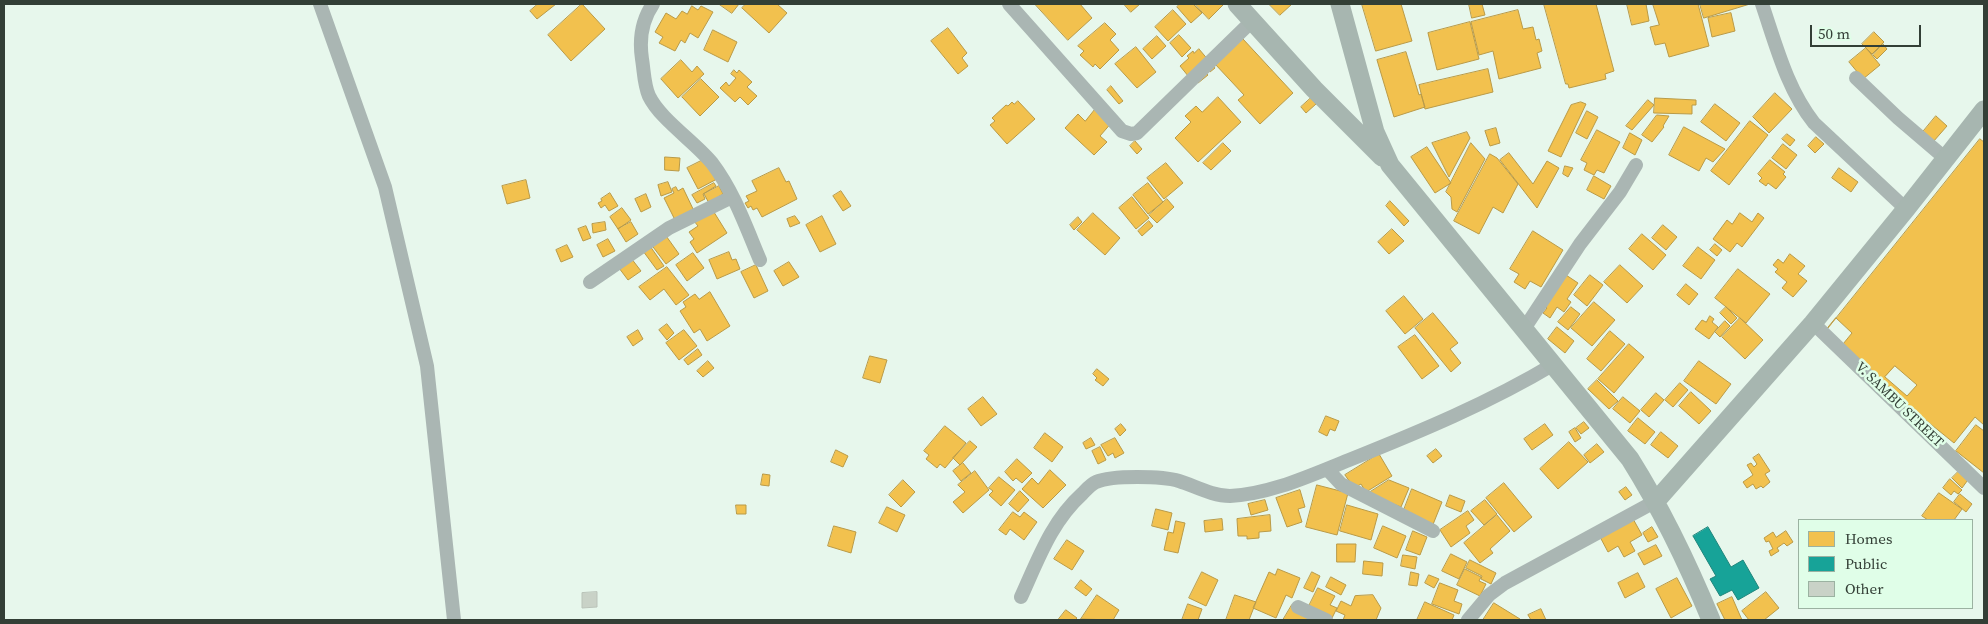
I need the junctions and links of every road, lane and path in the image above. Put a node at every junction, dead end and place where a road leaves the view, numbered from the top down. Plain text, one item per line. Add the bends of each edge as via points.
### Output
1 (320, 4) edge
2 (653, 4) edge
3 (1009, 4) edge
4 (1237, 4) edge
5 (1340, 4) edge
6 (1762, 4) edge
7 (1252, 20) junction
8 (1856, 78) dead end
9 (1984, 110) edge
10 (1946, 159) junction
11 (1390, 165) junction
12 (1636, 165) dead end
13 (732, 196) junction
14 (1906, 209) junction
15 (760, 260) dead end
16 (590, 282) dead end
17 (1813, 323) junction
18 (1524, 328) junction
19 (1554, 364) junction
20 (1327, 469) junction
21 (1984, 488) edge
22 (1656, 501) junction
23 (1433, 531) dead end
24 (1021, 598) dead end
25 (1298, 607) dead end
26 (454, 620) edge
27 (1326, 620) edge
28 (1468, 620) edge
29 (1710, 620) edge

1 - 26 street via 385,187 427,366
2 - 13 street via 643,26 640,44 649,96 661,113 713,164
3 - 7 street via 1122,131 1130,134 1137,133
4 - 7 main road
5 - 11 main road via 1375,132
6 - 14 street via 1793,92 1802,108
7 - 11 main road via 1314,89
8 - 10 street
9 - 10 main road
10 - 14 main road
11 - 18 main road
12 - 18 street
13 - 15 street
13 - 16 street via 669,228
14 - 17 main road
17 - 21 street, V. SAMBU STREET
17 - 22 main road
18 - 19 main road
19 - 20 street via 1517,386 1418,433
19 - 22 main road via 1630,459
20 - 23 street via 1341,484
20 - 24 street via 1283,486 1228,496 1177,480 1115,478 1095,482 1075,501 1047,538
22 - 28 street via 1505,583 1489,595
22 - 29 main road
25 - 27 street

